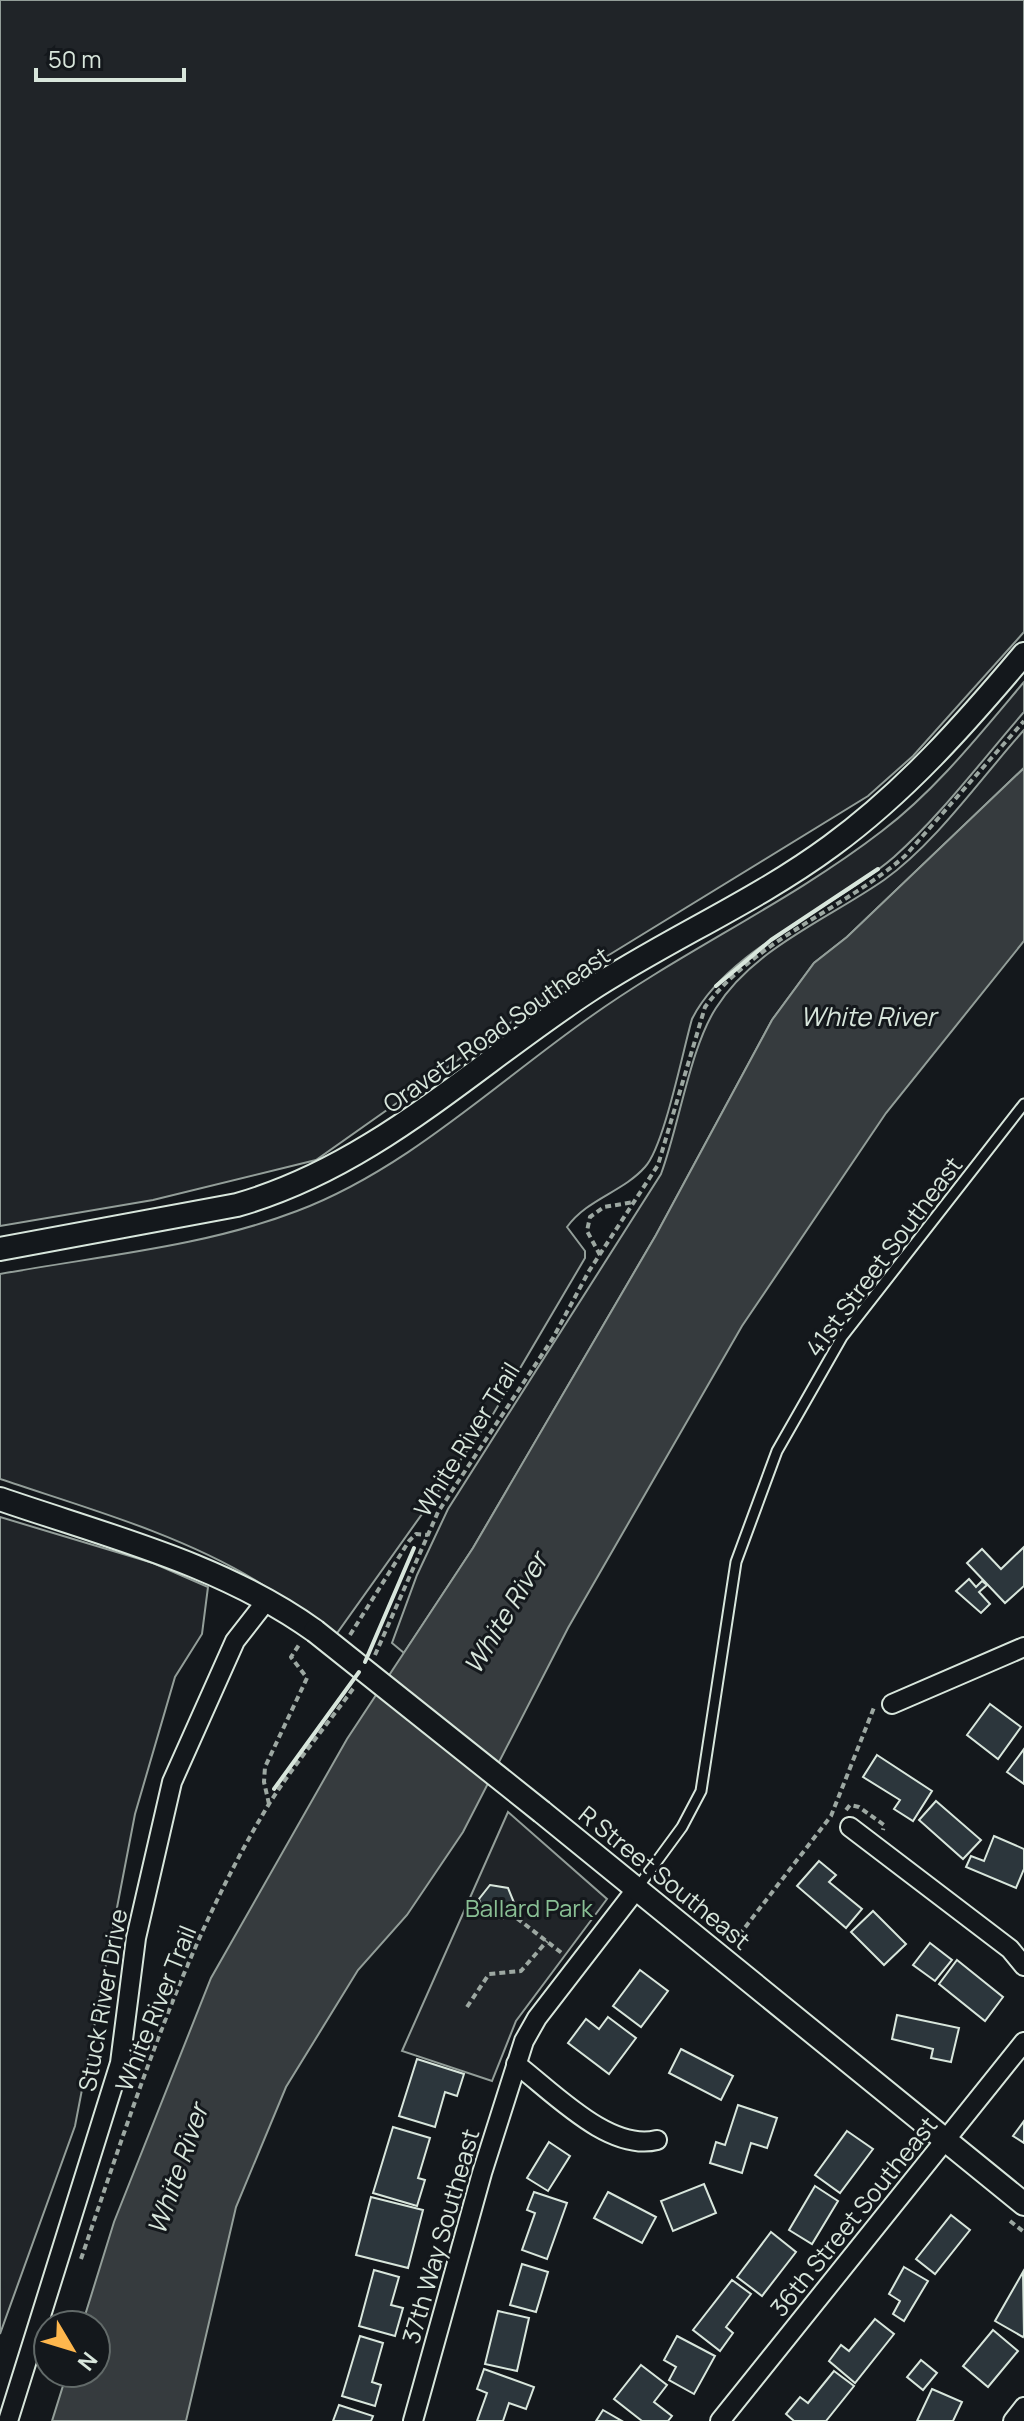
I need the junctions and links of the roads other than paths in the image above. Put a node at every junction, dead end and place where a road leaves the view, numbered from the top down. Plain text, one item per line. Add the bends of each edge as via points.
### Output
1 (1024, 654) edge
2 (1024, 1104) edge
3 (0, 1249) edge
4 (0, 1499) edge
5 (267, 1600) junction
6 (1021, 1653) edge
7 (892, 1704) road end
8 (850, 1827) dead end
9 (638, 1887) junction
10 (1024, 1966) edge
11 (1024, 2042) edge
12 (516, 2064) junction
13 (945, 2138) junction
14 (657, 2140) dead end
15 (1024, 2204) edge
16 (1024, 2407) edge
17 (8, 2421) edge
18 (413, 2421) edge
19 (720, 2421) edge
20 (1013, 2421) edge

1 - 3 street, Oravetz Road Southeast via 906,785 830,847 587,992 352,1158 237,1205
2 - 9 lane, 41st Street Southeast via 842,1337 777,1451 736,1562 701,1791
4 - 5 street, R Street Southeast via 212,1572
5 - 9 street, R Street Southeast, bridge via 313,1629
5 - 17 street, Stuck River Drive via 235,1641 172,1782 136,1938 120,2063
6 - 7 street
8 - 10 street via 1010,1949
9 - 12 street, 37th Way Southeast via 537,2018
9 - 13 street, R Street Southeast
11 - 13 street, 36th Street Southeast
12 - 14 street via 610,2135 643,2143
12 - 18 street, 37th Way Southeast
13 - 15 street, R Street Southeast
13 - 19 street, 36th Street Southeast
16 - 20 street

